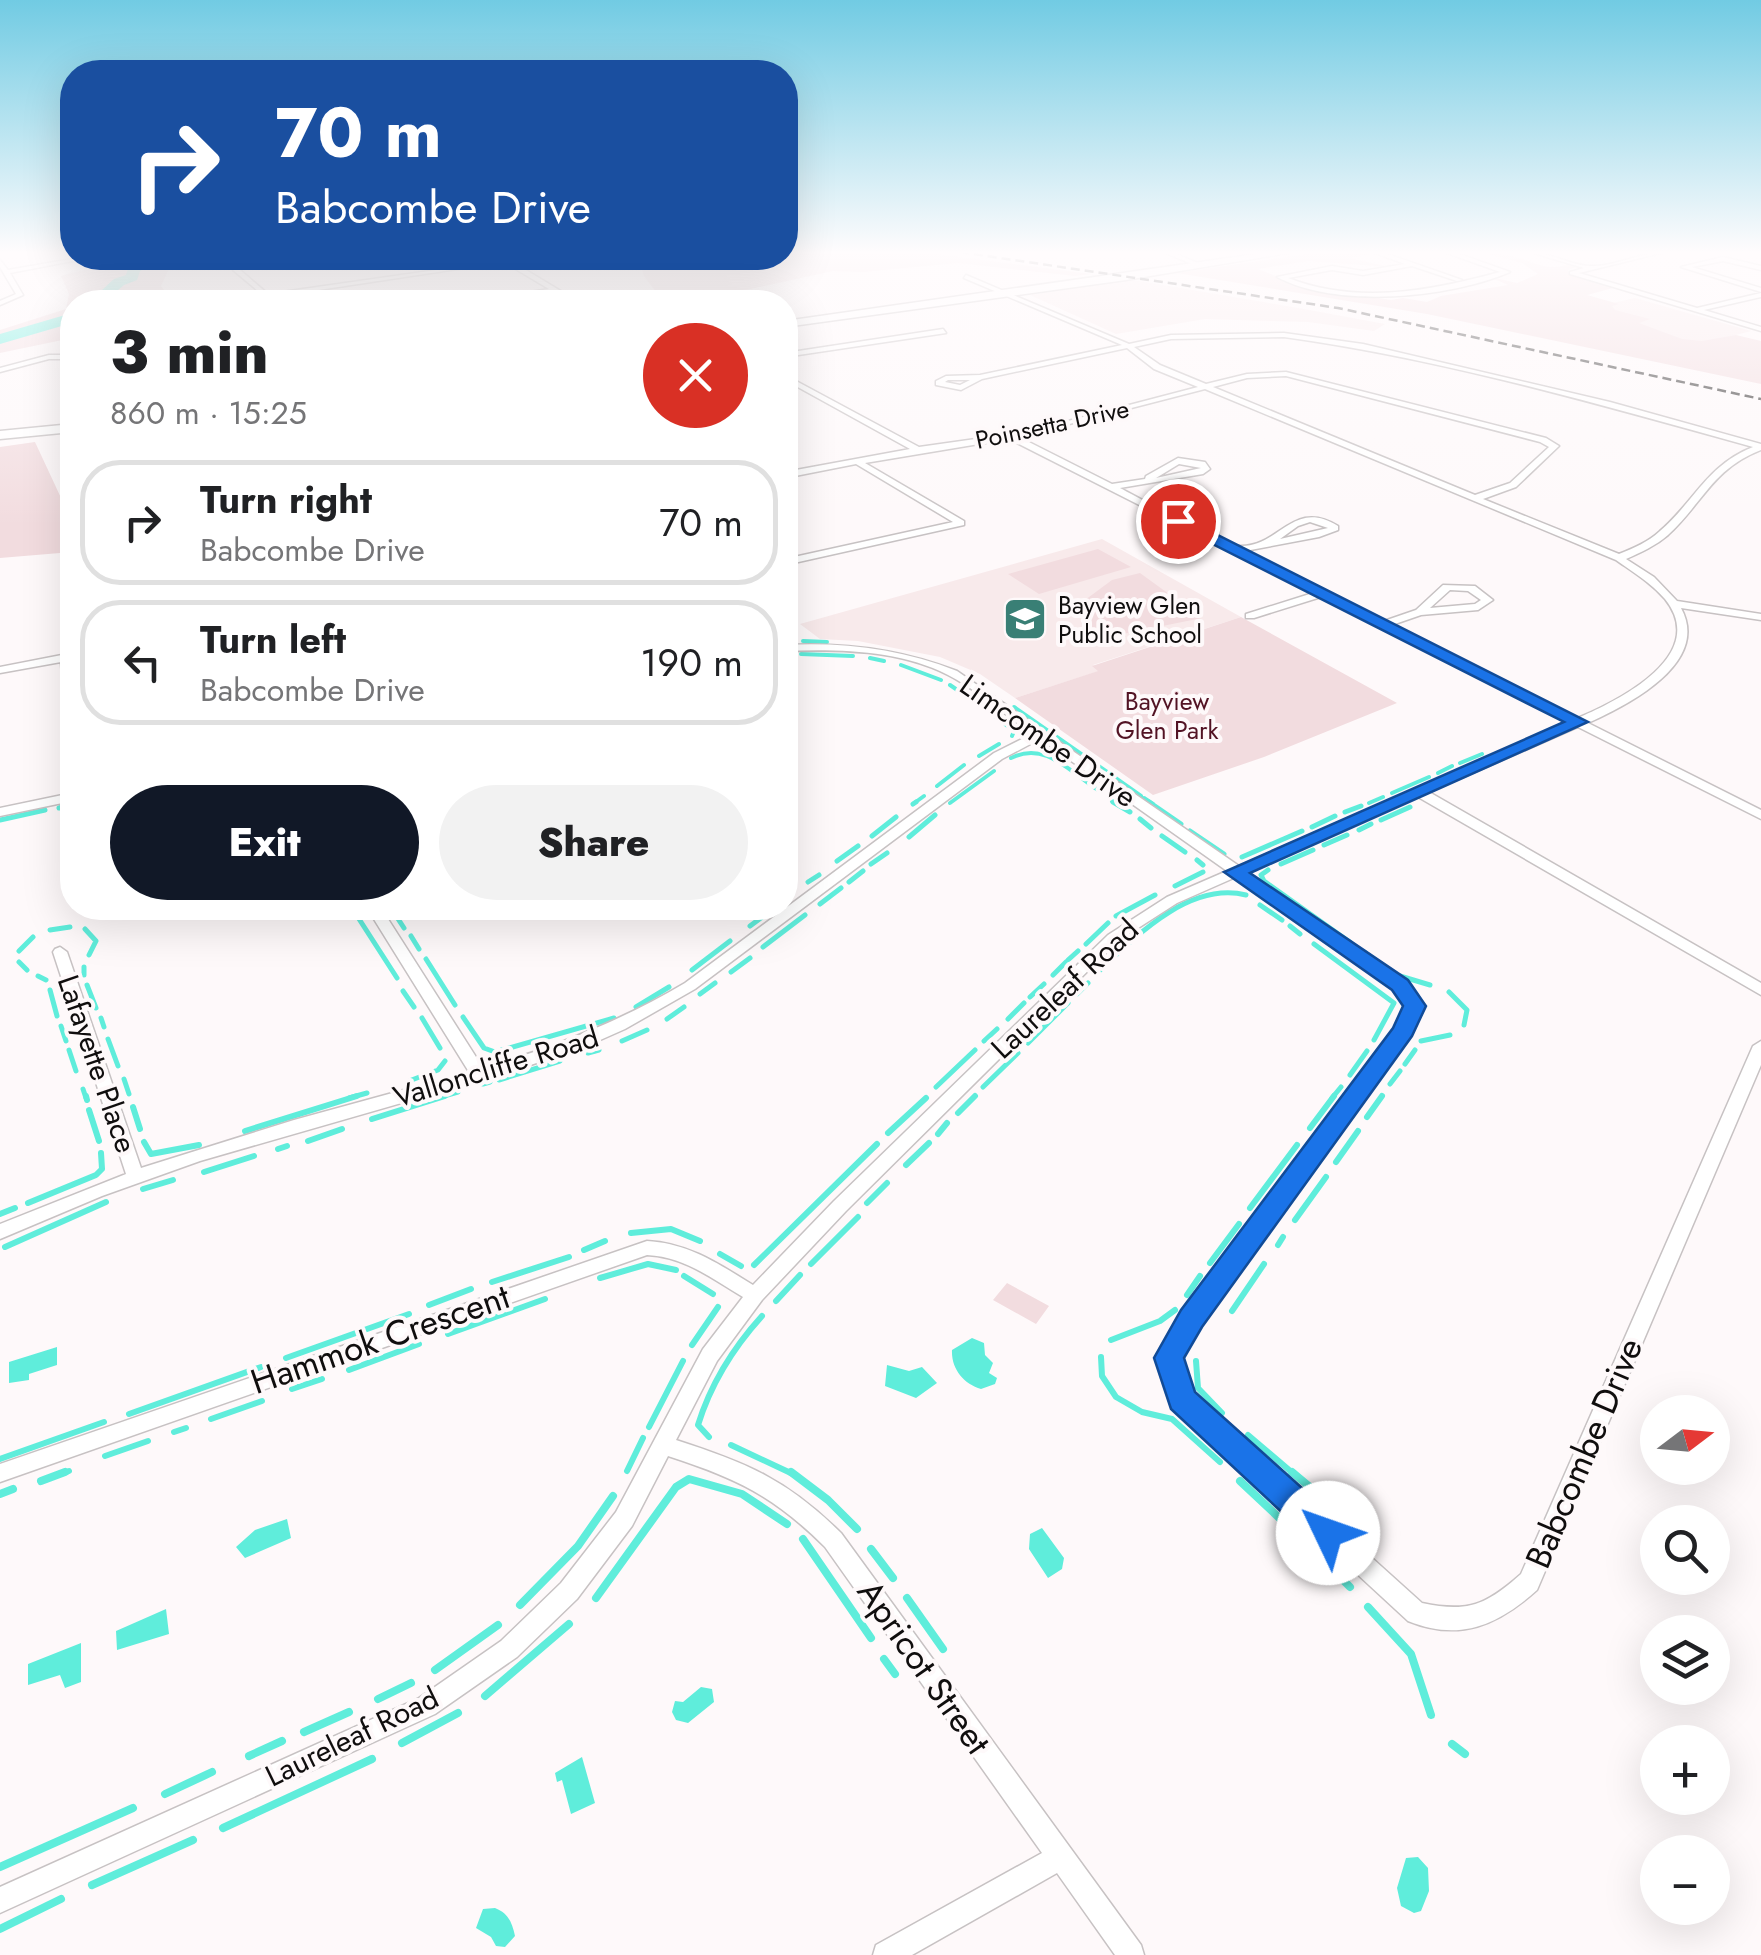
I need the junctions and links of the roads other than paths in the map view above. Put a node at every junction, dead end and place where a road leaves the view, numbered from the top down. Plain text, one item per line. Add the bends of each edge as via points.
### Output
1 (862, 343) edge
2 (1124, 343) edge
3 (1151, 343) edge
4 (1344, 343) edge
5 (1130, 346) junction
6 (798, 353) edge
7 (60, 355) edge
8 (0, 370) edge
9 (980, 377) dead end
10 (798, 384) edge
11 (1206, 388) junction
12 (60, 430) edge
13 (1010, 436) junction
14 (0, 438) edge
15 (1761, 447) edge
16 (918, 450) junction
17 (858, 462) junction
18 (798, 473) edge
19 (1149, 478) junction
20 (1112, 487) junction
21 (1476, 498) junction
22 (1273, 540) junction
23 (1236, 550) junction
24 (1620, 558) junction
25 (798, 559) edge
26 (1322, 593) junction
27 (1677, 604) junction
28 (1420, 612) junction
29 (1250, 616) dead end
30 (1761, 617) edge
31 (1384, 624) junction
32 (798, 648) edge
33 (60, 659) edge
34 (0, 670) edge
35 (1578, 722) junction
36 (1040, 734) junction
37 (1420, 792) junction
38 (60, 799) edge
39 (0, 812) edge
40 (1761, 815) edge
41 (1234, 872) junction
42 (798, 905) edge
43 (382, 920) edge
44 (778, 920) edge
45 (60, 952) dead end
46 (1761, 990) edge
47 (1761, 1046) edge
48 (479, 1074) junction
49 (135, 1175) junction
50 (0, 1232) edge
51 (756, 1295) junction
52 (664, 1446) junction
53 (0, 1473) edge
54 (1060, 1858) junction
55 (0, 1900) edge
56 (886, 1955) edge
57 (1131, 1955) edge

1 - 6 street
2 - 5 street
3 - 5 street
4 - 15 street
5 - 9 street
5 - 11 street via 1153,365
7 - 8 street
10 - 16 street
11 - 13 street, Poinsetta Drive
11 - 21 street
11 - 21 street, Poinsetta Drive via 1247,376 1298,375 1555,446 1513,485
12 - 14 main road
13 - 16 street, Poinsetta Drive
13 - 20 street
15 - 24 street via 1723,463 1660,541
16 - 17 street, Poinsetta Drive
17 - 18 street, Poinsetta Drive
17 - 25 street via 961,524
19 - 19 street via 1198,475 1206,470 1178,461
19 - 20 street
20 - 23 street
21 - 24 street
22 - 22 street via 1320,536 1334,528 1304,519
22 - 23 street
23 - 26 street
24 - 27 street
26 - 29 street
26 - 31 street
27 - 30 street
27 - 35 street, Laureleaf Road via 1686,634 1674,656 1632,696
28 - 28 street via 1478,607 1488,600 1471,588 1447,587
28 - 31 street
31 - 35 street
32 - 36 street, Limcombe Drive via 852,646 937,666
33 - 34 street
35 - 37 street, Laureleaf Road
35 - 40 street
36 - 41 street, Limcombe Drive
36 - 42 street, Valloncliffe Road via 998,756
37 - 41 street, Laureleaf Road
37 - 46 street
38 - 39 street
41 - 47 street, Babcombe Drive via 1400,985 1414,1006 1191,1319 1169,1358 1174,1382 1182,1400 1416,1613 1449,1622 1476,1618 1528,1582
41 - 51 street, Laureleaf Road via 1172,900 1113,938
43 - 48 street
44 - 48 street, Valloncliffe Road via 643,1017 570,1048
45 - 49 street, Lafayette Place
48 - 49 street, Valloncliffe Road
49 - 50 street, Valloncliffe Road
51 - 52 street, Laureleaf Road via 710,1355
51 - 53 street, Hammok Crescent via 688,1254 634,1251
52 - 54 street, Apricot Street via 770,1484 813,1519
52 - 55 street, Laureleaf Road via 624,1519 569,1592 508,1648 443,1694
54 - 56 street
54 - 57 street, Apricot Street

